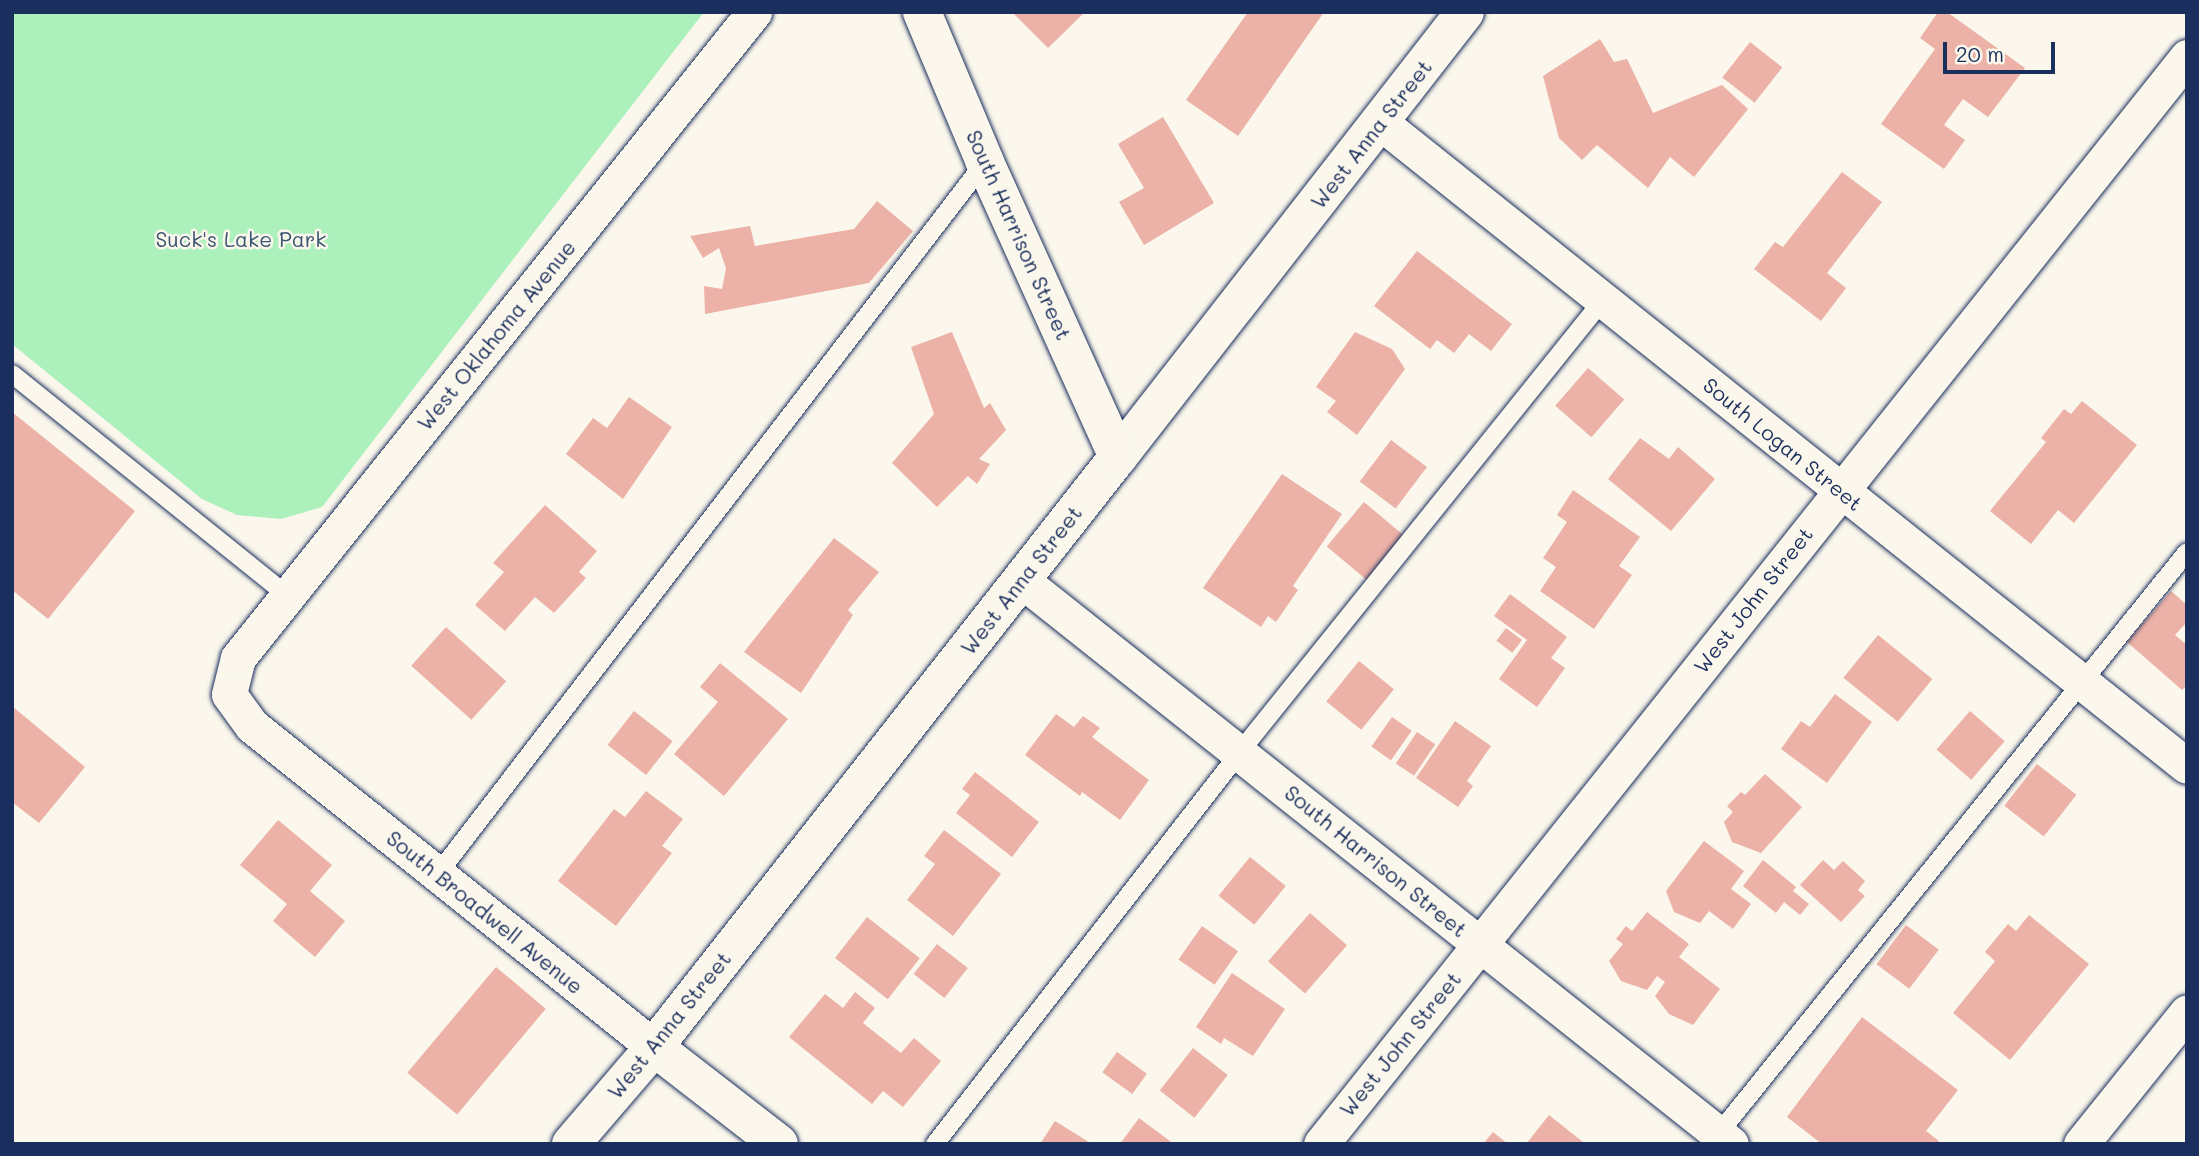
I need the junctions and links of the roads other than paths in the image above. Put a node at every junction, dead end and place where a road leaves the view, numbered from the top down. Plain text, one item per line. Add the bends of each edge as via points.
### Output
1 (754, 12) edge
2 (922, 12) edge
3 (1465, 12) edge
4 (2187, 57) edge
5 (1380, 122) junction
6 (985, 162) junction
7 (1603, 300) junction
8 (12, 374) edge
9 (1118, 457) junction
10 (1841, 489) junction
11 (2187, 552) edge
12 (1020, 579) junction
13 (288, 596) junction
14 (238, 658) joint
15 (2084, 684) junction
16 (1239, 753) junction
17 (2187, 766) edge
18 (437, 875) junction
19 (1480, 944) junction
20 (2187, 1012) edge
21 (654, 1047) junction
22 (1720, 1140) edge
23 (572, 1144) edge
24 (779, 1144) edge
25 (935, 1144) edge
26 (1321, 1144) edge
27 (2081, 1144) edge

1 - 13 street, West Oklahoma Avenue
2 - 6 main road, South Harrison Street
3 - 5 main road, West Anna Street
4 - 10 street, West John Street
5 - 7 street, South Logan Street
5 - 9 main road, West Anna Street
6 - 9 main road, South Harrison Street
6 - 18 lane
7 - 10 street, South Logan Street
7 - 16 lane
8 - 13 lane
9 - 12 main road, West Anna Street
10 - 15 street, South Logan Street
10 - 19 street, West John Street
11 - 15 lane
12 - 16 street, South Harrison Street
12 - 21 main road, West Anna Street
13 - 14 street, West Oklahoma Avenue
14 - 18 street, South Broadwell Avenue via 229,694 251,726
15 - 17 street, South Logan Street
15 - 22 lane
16 - 19 street, South Harrison Street
16 - 25 lane
18 - 21 street, South Broadwell Avenue
19 - 22 street, South Harrison Street
19 - 26 street, West John Street
20 - 27 street
21 - 23 main road, West Anna Street
21 - 24 main road, South Broadwell Avenue

